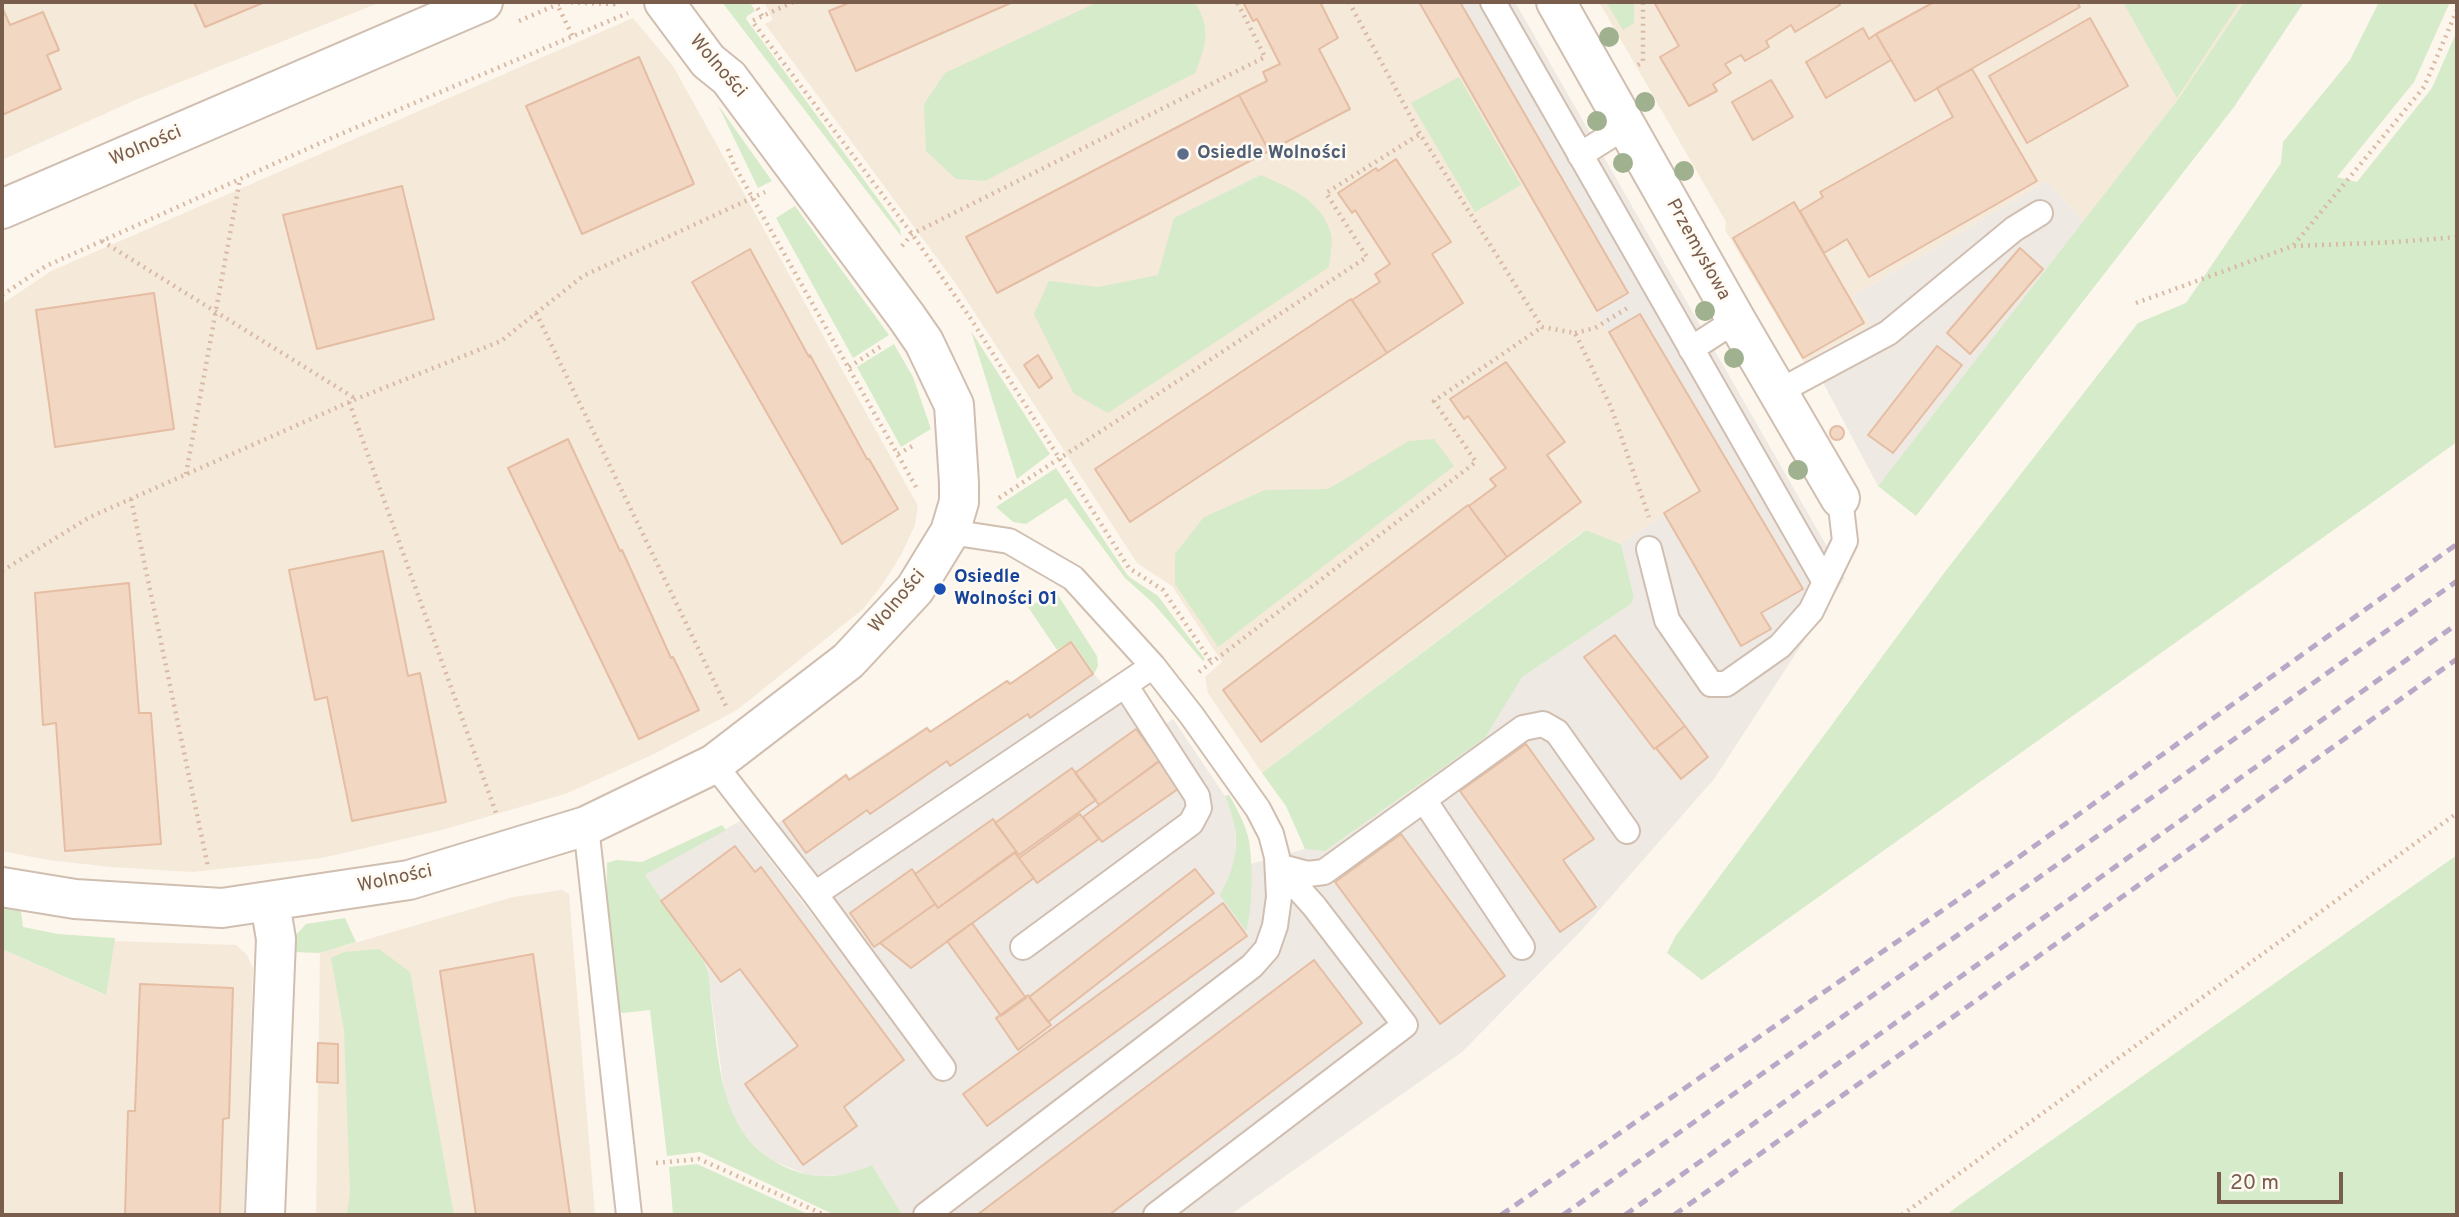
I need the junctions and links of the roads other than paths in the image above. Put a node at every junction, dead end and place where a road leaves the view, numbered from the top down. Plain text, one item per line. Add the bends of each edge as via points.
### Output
1 (483, 2) edge
2 (1493, 2) edge
3 (1556, 2) edge
4 (650, 6) edge
5 (1626, 126) junction
6 (1580, 155) junction
7 (2, 209) edge
8 (2040, 214) dead end
9 (1736, 320) junction
10 (1690, 349) junction
11 (1778, 392) junction
12 (1840, 498) joint
13 (950, 532) junction
14 (1649, 549) road end
15 (1825, 582) junction
16 (1153, 666) junction
17 (1125, 685) junction
18 (714, 764) junction
19 (1424, 800) junction
20 (586, 826) junction
21 (1627, 831) dead end
22 (1278, 866) junction
23 (2, 887) edge
24 (815, 894) junction
25 (270, 903) junction
26 (1023, 947) dead end
27 (1522, 947) dead end
28 (943, 1068) dead end
29 (265, 1215) edge
30 (629, 1215) edge
31 (926, 1215) edge
32 (1156, 1215) edge

1 - 7 street, Wolności
2 - 6 lane
3 - 5 street, Przemysłowa
4 - 13 street, Wolności via 729,78 923,342 954,405 960,463 958,502
5 - 6 lane
5 - 9 street, Przemysłowa
6 - 10 lane
8 - 11 lane via 2014,229 1888,333
9 - 10 lane
9 - 11 street, Przemysłowa
10 - 15 lane
11 - 12 street, Przemysłowa
12 - 15 lane via 1844,541
13 - 16 lane via 1009,541 1073,578
13 - 18 street, Wolności via 915,589 848,660
14 - 15 lane via 1667,620 1711,684 1726,684 1780,646 1811,611
16 - 17 lane
16 - 22 lane via 1258,809
17 - 24 lane
17 - 26 lane via 1197,796 1199,808 1191,823
18 - 20 street, Wolności
18 - 24 lane
19 - 21 lane via 1523,728 1543,724 1557,732
19 - 22 lane via 1324,872 1308,874
19 - 27 lane
20 - 25 street, Wolności via 409,880
20 - 30 lane
22 - 31 lane via 1275,926 1267,949 1252,965
22 - 32 lane via 1405,1026
23 - 25 street, Wolności via 75,899 175,907
24 - 28 lane
25 - 29 street via 276,939

